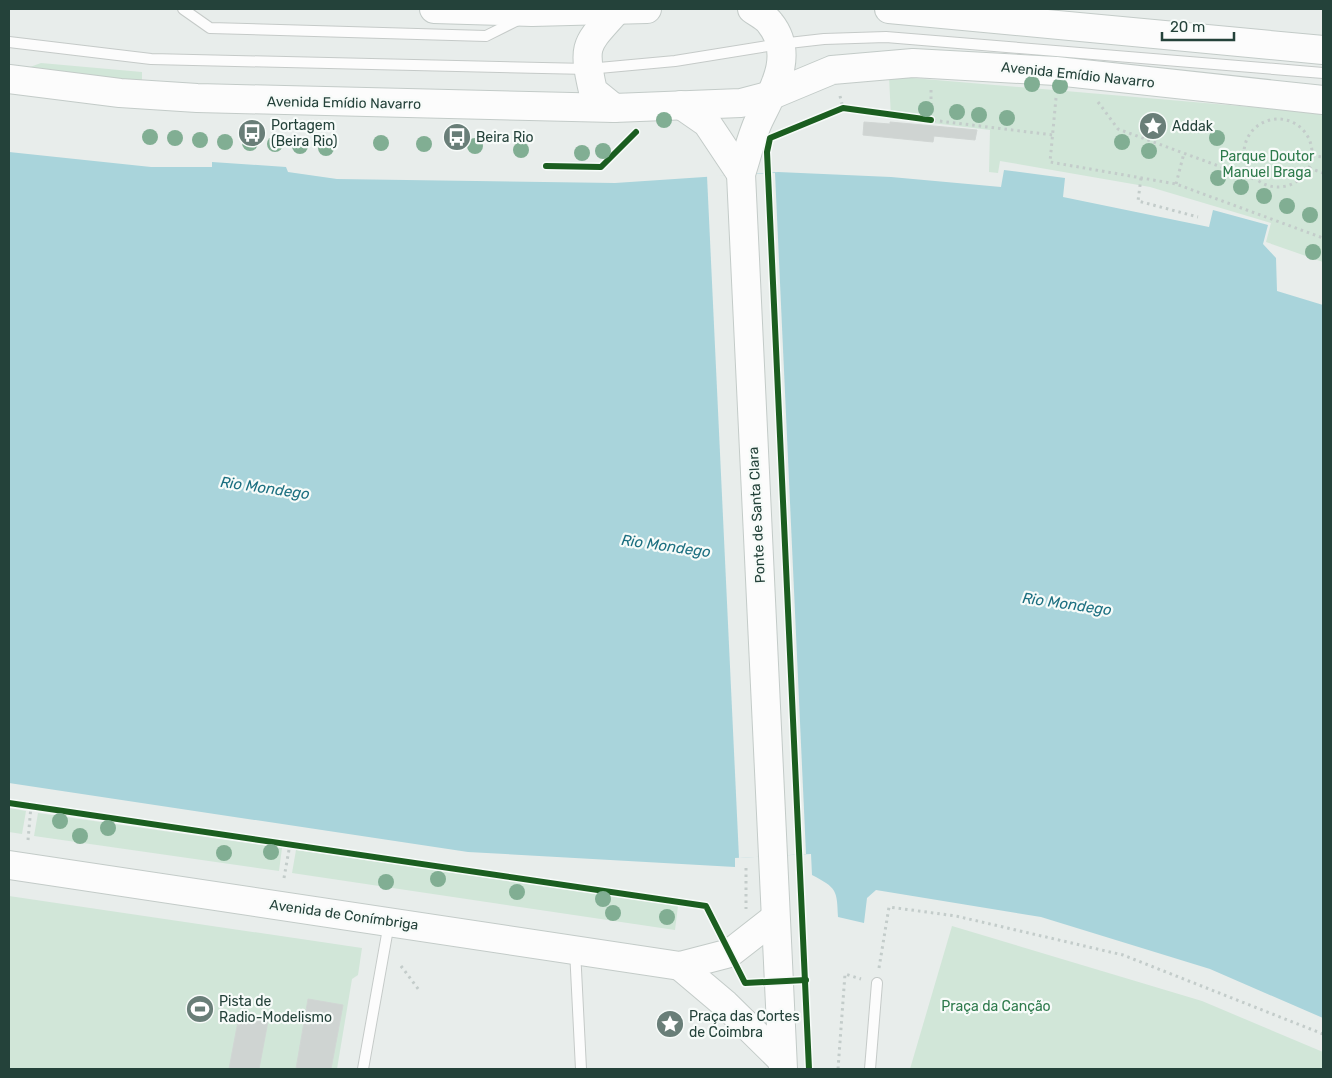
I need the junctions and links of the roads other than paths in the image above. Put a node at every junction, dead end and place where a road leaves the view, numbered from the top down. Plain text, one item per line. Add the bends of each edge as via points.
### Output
1 (183, 9) edge
2 (434, 9) edge
3 (618, 9) edge
4 (647, 9) edge
5 (752, 9) edge
6 (889, 9) edge
7 (540, 12) junction
8 (9, 42) edge
9 (780, 44) junction
10 (1323, 50) edge
11 (588, 69) junction
12 (1323, 73) edge
13 (9, 79) edge
14 (772, 95) junction
15 (1323, 100) edge
16 (681, 105) junction
17 (614, 108) junction
18 (741, 174) junction
19 (9, 865) edge
20 (775, 918) junction
21 (389, 921) junction
22 (575, 949) junction
23 (680, 966) junction
24 (877, 983) road end
25 (782, 1065) edge
26 (362, 1069) edge
27 (581, 1069) edge
28 (870, 1069) edge

1 - 7 lane via 210,28 486,36
2 - 7 main road
3 - 4 main road
3 - 7 main road
3 - 11 main road via 592,38 586,52
5 - 9 main road via 770,22
6 - 10 main road
8 - 11 lane via 151,59
9 - 11 lane via 675,61
9 - 12 lane via 886,37
9 - 14 main road via 783,62
11 - 17 main road via 592,91
13 - 17 main road, Avenida Emídio Navarro via 120,93 197,98
14 - 15 main road, Avenida Emídio Navarro via 913,63 983,65
14 - 16 main road, Avenida Emídio Navarro via 741,103
14 - 18 main road via 753,134
16 - 17 main road, Avenida Emídio Navarro
16 - 18 main road via 707,123
18 - 20 main road, Ponte de Santa Clara
19 - 21 main road, Avenida de Conímbriga
20 - 23 main road via 730,953
20 - 25 main road, Ponte de Santa Clara
21 - 22 main road, Avenida de Conímbriga
21 - 26 lane
22 - 23 main road, Avenida de Conímbriga
22 - 27 lane
23 - 25 main road via 725,1004
24 - 28 lane

